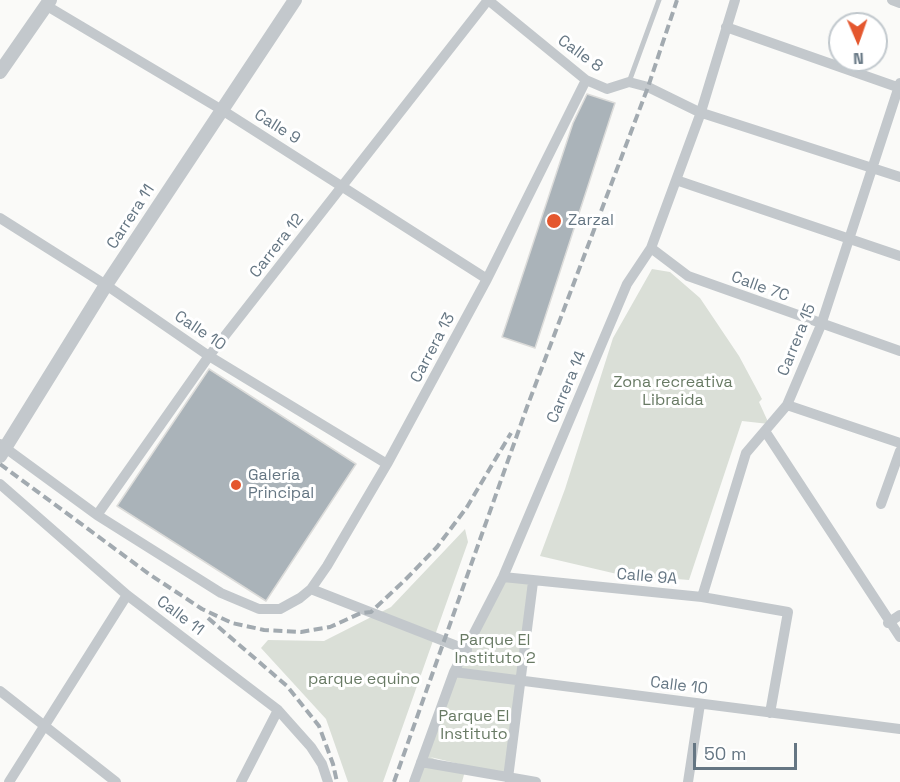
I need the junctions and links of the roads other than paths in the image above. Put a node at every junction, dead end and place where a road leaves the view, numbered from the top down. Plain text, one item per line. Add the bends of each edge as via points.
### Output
1 (295, 0) edge
2 (488, 0) edge
3 (658, 0) edge
4 (735, 0) edge
5 (892, 0) edge
6 (49, 3) edge
7 (900, 3) edge
8 (726, 27) junction
9 (0, 72) edge
10 (586, 80) junction
11 (629, 82) junction
12 (900, 86) edge
13 (222, 110) junction
14 (699, 112) junction
15 (871, 168) junction
16 (900, 177) edge
17 (676, 180) junction
18 (342, 187) junction
19 (0, 218) edge
20 (849, 239) junction
21 (651, 248) junction
22 (900, 256) edge
23 (487, 279) junction
24 (106, 285) junction
25 (820, 325) junction
26 (900, 351) edge
27 (209, 357) junction
28 (786, 405) junction
29 (765, 430) junction
30 (900, 443) edge
31 (2, 449) edge
32 (900, 451) edge
33 (387, 464) junction
34 (0, 484) edge
35 (880, 504) dead end
36 (97, 515) junction
37 (503, 577) junction
38 (533, 582) junction
39 (311, 589) junction
40 (127, 595) junction
41 (702, 597) junction
42 (900, 615) edge
43 (888, 622) junction
44 (900, 637) edge
45 (467, 650) junction
46 (454, 672) junction
47 (519, 681) junction
48 (0, 691) edge
49 (700, 704) junction
50 (278, 710) junction
51 (771, 713) junction
52 (45, 725) junction
53 (900, 729) edge
54 (421, 762) junction
55 (508, 778) junction
56 (9, 782) edge
57 (116, 782) edge
58 (241, 782) edge
59 (328, 782) edge
60 (414, 782) edge
61 (536, 782) edge
62 (688, 782) edge

1 - 13 street, Carrera 11
2 - 10 street, Calle 8
2 - 18 street, Carrera 12
3 - 11 lane
4 - 8 street, Carrera 14
5 - 7 street
6 - 9 street
6 - 13 street, Calle 9
8 - 12 street
8 - 14 street, Carrera 14
10 - 11 street, Calle 8 via 607,89
10 - 23 street, Carrera 13
11 - 14 street, Calle 8
12 - 15 street, Carrera 15
13 - 18 street, Calle 9
13 - 24 street, Carrera 11
14 - 15 street, Calle 8
14 - 17 street, Carrera 14
15 - 16 street, Calle 8
15 - 20 street, Carrera 15
17 - 20 street
17 - 21 street, Carrera 14
18 - 23 street, Calle 9
18 - 27 street, Carrera 12
19 - 24 street, Calle 10
20 - 22 street
20 - 25 street, Carrera 15
21 - 25 street, Calle 7C via 688,276
21 - 37 street, Carrera 14 via 627,284
23 - 33 street, Carrera 13
24 - 27 street, Calle 10
24 - 31 street, Carrera 11
25 - 26 street, Calle 7C
25 - 28 street, Carrera 15
27 - 33 street, Calle 10
27 - 36 street, Carrera 12
28 - 29 street, Carrera 15
28 - 30 street
29 - 41 street, Carrera 15 via 746,453
29 - 43 street
31 - 36 street
32 - 35 street
33 - 39 street, Carrera 13
34 - 40 street, Calle 11
36 - 39 street, Carrera 13 via 221,593 259,609 280,609
37 - 38 street, Calle 9A
37 - 45 street, Carrera 14
38 - 41 street, Calle 9A
38 - 47 street
39 - 45 street
40 - 50 street, Calle 11
40 - 52 street
41 - 51 street, Calle 9A via 788,612
42 - 43 street
43 - 44 street
45 - 46 street, Carrera 14
46 - 47 street, Calle 10
46 - 54 street, Carrera 14
47 - 49 street, Calle 10
47 - 55 street
48 - 52 street
49 - 51 street, Calle 10
49 - 62 street
50 - 58 street
50 - 59 street, Calle 11 via 311,747
51 - 53 street, Calle 10
52 - 56 street
52 - 57 street
54 - 55 street
54 - 60 street, Carrera 14
55 - 61 street

